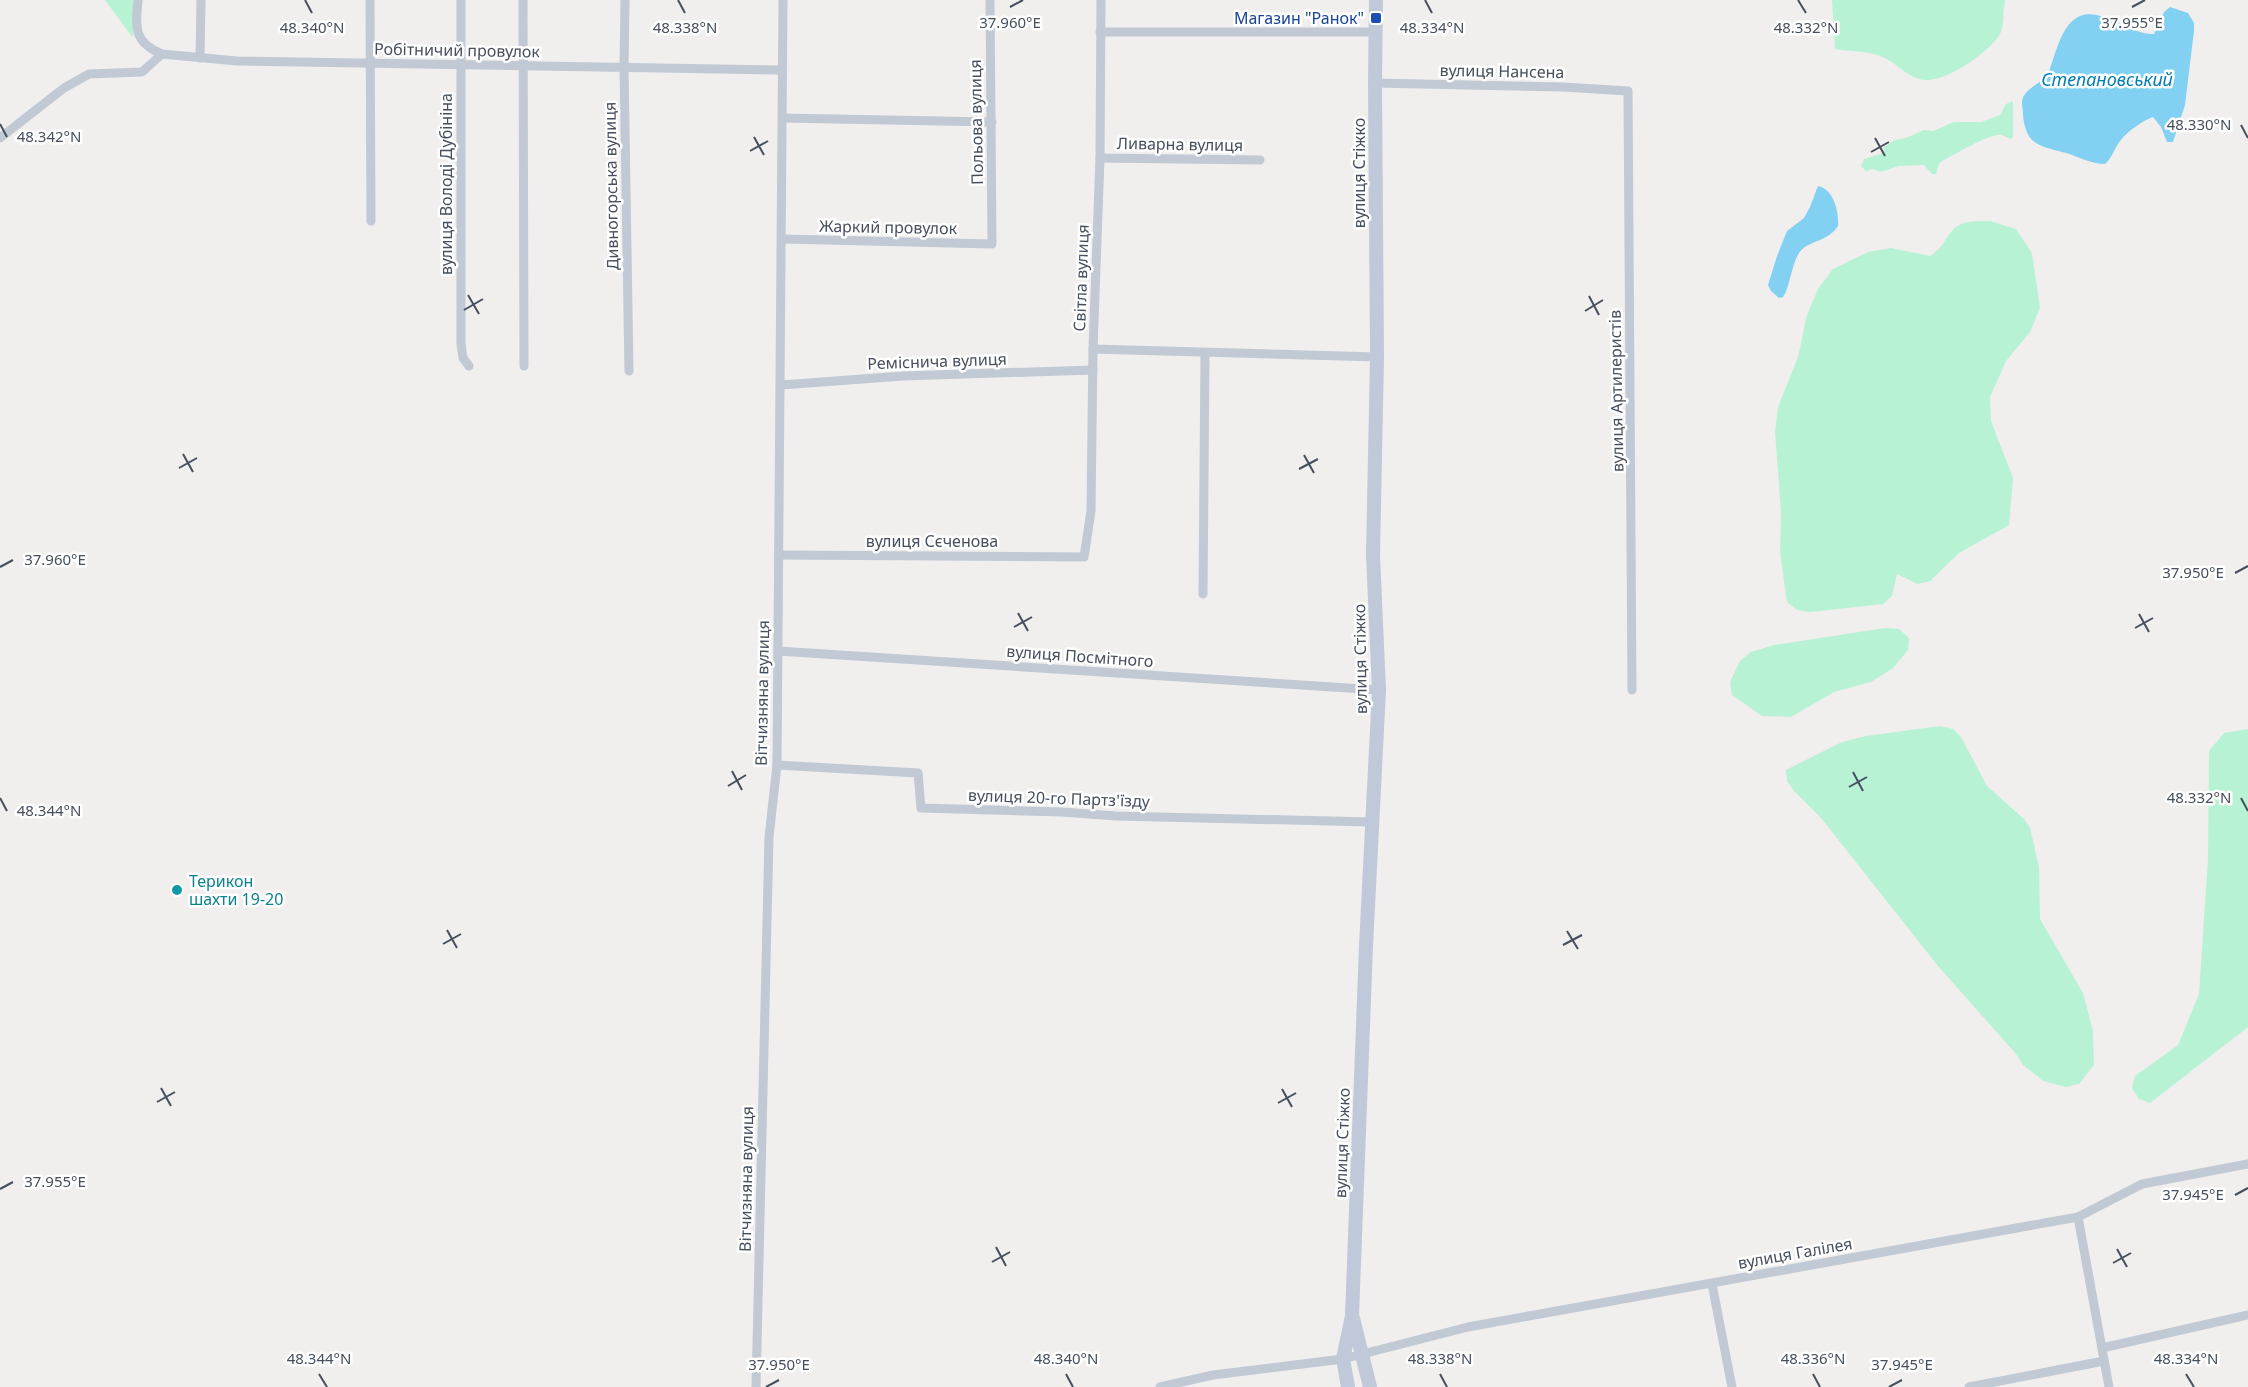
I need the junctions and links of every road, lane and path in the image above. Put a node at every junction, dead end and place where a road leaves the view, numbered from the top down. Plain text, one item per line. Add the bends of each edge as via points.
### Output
1 (201, 0) edge
2 (370, 0) edge
3 (461, 0) edge
4 (523, 0) edge
5 (624, 0) edge
6 (783, 0) edge
7 (990, 0) edge
8 (1101, 0) edge
9 (1376, 0) edge
10 (138, 1) edge
11 (1100, 32) junction
12 (1376, 33) junction
13 (162, 54) junction
14 (200, 58) junction
15 (371, 64) junction
16 (461, 65) junction
17 (522, 65) junction
18 (624, 68) junction
19 (781, 70) junction
20 (1375, 83) junction
21 (1628, 92) joint
22 (783, 118) junction
23 (992, 122) junction
24 (0, 138) edge
25 (1100, 158) junction
26 (1260, 160) dead end
27 (371, 221) dead end
28 (783, 239) junction
29 (992, 244) joint
30 (1093, 350) junction
31 (1205, 354) junction
32 (1377, 357) junction
33 (469, 366) dead end
34 (524, 366) dead end
35 (629, 370) dead end
36 (1093, 370) junction
37 (782, 384) junction
38 (779, 555) junction
39 (1084, 557) joint
40 (1203, 594) dead end
41 (778, 651) junction
42 (1380, 690) junction
43 (1632, 690) dead end
44 (777, 765) junction
45 (1372, 822) junction
46 (2248, 1164) edge
47 (2078, 1217) junction
48 (1712, 1284) junction
49 (1352, 1316) junction
50 (2248, 1316) edge
51 (2102, 1348) junction
52 (1363, 1354) junction
53 (1343, 1359) junction
54 (2104, 1361) junction
55 (1175, 1385) edge
56 (756, 1387) edge
57 (1160, 1387) edge
58 (1348, 1387) edge
59 (1370, 1387) edge
60 (1732, 1387) edge
61 (1969, 1387) edge
62 (2109, 1387) edge

1 - 14 street
2 - 15 street
3 - 16 street, вулиця Володі Дубініна
4 - 17 street
5 - 18 street, Дивногорська вулиця
6 - 19 street, Вітчизняна вулиця
7 - 23 street, Польова вулиця
8 - 11 street, Світла вулиця
9 - 12 street, вулиця Стіжко
10 - 13 street via 139,36 152,50
11 - 12 street
11 - 25 street, Світла вулиця
12 - 20 street, вулиця Стіжко
13 - 14 street, Робітничий провулок
13 - 24 street via 142,72 89,74 64,88
14 - 15 street, Робітничий провулок
15 - 16 street, Робітничий провулок
15 - 27 street
16 - 17 street, Робітничий провулок
16 - 33 street, вулиця Володі Дубініна via 461,344
17 - 18 street, Робітничий провулок
17 - 34 street
18 - 19 street, Робітничий провулок
18 - 35 street, Дивногорська вулиця
19 - 22 street, Вітчизняна вулиця
20 - 21 street, вулиця Нансена
20 - 32 street, вулиця Стіжко
21 - 43 street, вулиця Артилеристів
22 - 23 street
22 - 28 street, Вітчизняна вулиця
23 - 29 street, Польова вулиця
25 - 26 street, Ливарна вулиця
25 - 30 street, Світла вулиця
28 - 29 street, Жаркий провулок
28 - 37 street, Вітчизняна вулиця
30 - 31 street
30 - 36 street, Світла вулиця
31 - 32 street
31 - 40 street
32 - 42 street, вулиця Стіжко via 1373,555
36 - 37 street, Реміснича вулиця
36 - 39 street, Світла вулиця via 1091,511
37 - 38 street, Вітчизняна вулиця
38 - 39 street, вулиця Сєченова
38 - 41 street, Вітчизняна вулиця
41 - 42 street, вулиця Посмітного
41 - 44 street, Вітчизняна вулиця
42 - 45 street, вулиця Стіжко
44 - 45 street, вулиця 20-го Партз'їзду via 918,773 921,808
44 - 56 street, Вітчизняна вулиця via 769,837
45 - 49 street, вулиця Стіжко
46 - 47 street, вулиця Галілея via 2142,1184
47 - 48 street, вулиця Галілея
47 - 51 street
48 - 52 street, вулиця Галілея via 1468,1327
48 - 60 street
49 - 52 street, вулиця Стіжко
49 - 53 street, вулиця Стіжко
50 - 51 street
51 - 54 street
52 - 53 street, вулиця Галілея
52 - 59 street, вулиця Стіжко
53 - 55 street, вулиця Галілея via 1213,1376
53 - 58 street, вулиця Стіжко
54 - 61 street
54 - 62 street
55 - 57 street, вулиця Галілея

